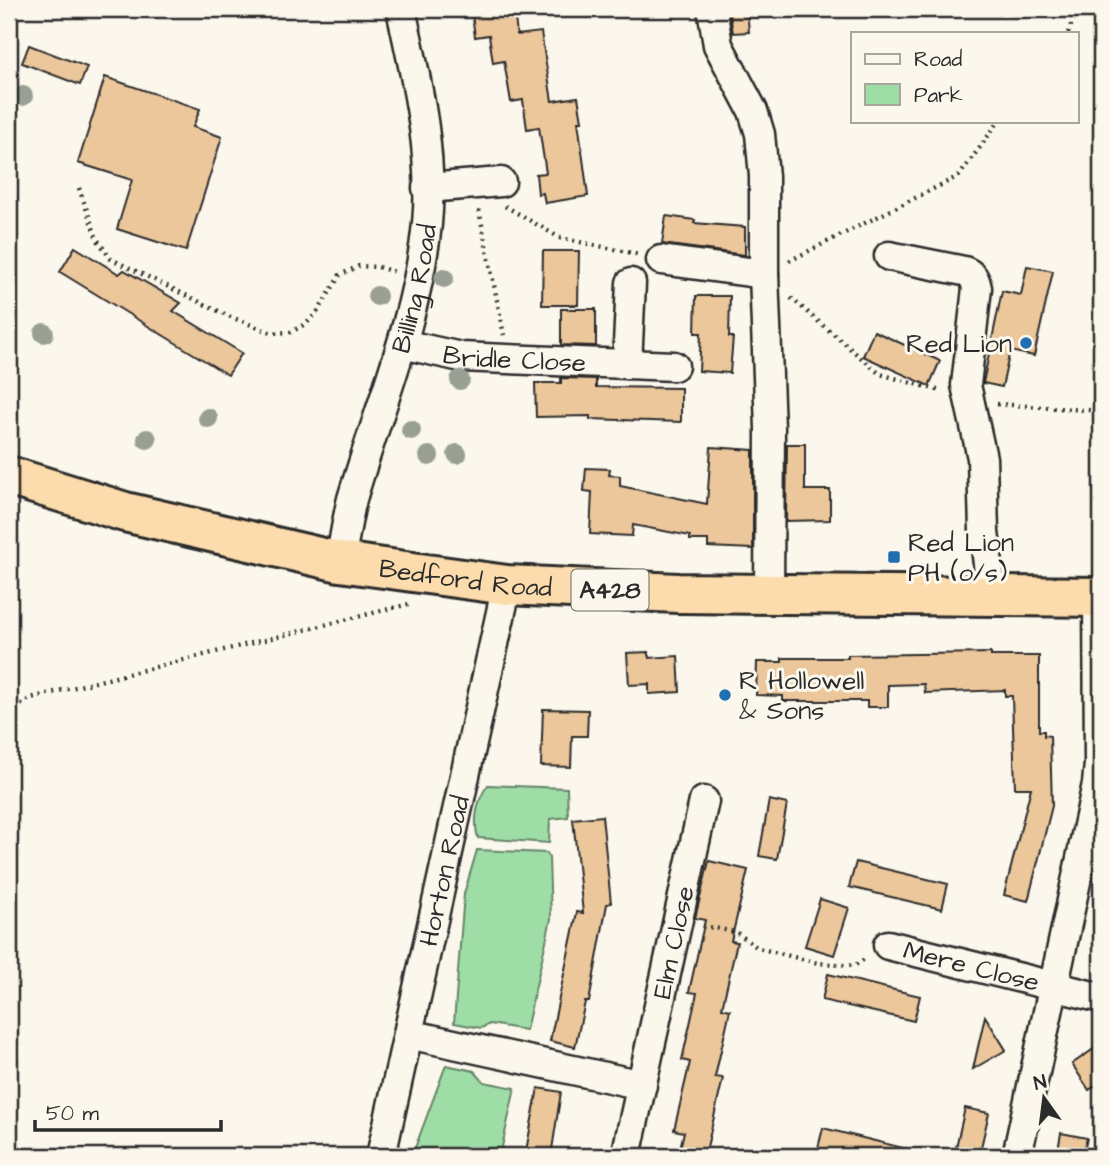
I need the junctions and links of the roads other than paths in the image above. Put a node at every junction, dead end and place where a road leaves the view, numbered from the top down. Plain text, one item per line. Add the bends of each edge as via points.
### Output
1 (401, 9) edge
2 (712, 9) edge
3 (427, 188) junction
4 (501, 193) road end
5 (889, 256) dead end
6 (661, 260) road end
7 (764, 274) junction
8 (631, 283) dead end
9 (402, 344) junction
10 (627, 364) junction
11 (674, 366) dead end
12 (9, 476) edge
13 (340, 562) junction
14 (508, 585) junction
15 (769, 594) junction
16 (992, 596) junction
17 (1099, 597) edge
18 (1099, 785) edge
19 (704, 801) dead end
20 (888, 945) road end
21 (1054, 986) junction
22 (1101, 998) edge
23 (408, 1034) junction
24 (642, 1085) junction
25 (381, 1156) edge
26 (626, 1156) edge
27 (1017, 1156) edge

1 - 3 street, Billing Road via 419,93
2 - 7 street via 718,45 760,134
3 - 4 street
3 - 9 street, Billing Road via 419,280
5 - 16 street via 964,271 976,280 966,385 982,457
6 - 7 street
7 - 15 street via 770,428
8 - 10 street
9 - 10 street, Bridle Close via 461,357
9 - 13 street, Billing Road via 351,502
10 - 11 street, Bridle Close
12 - 13 highway, Bedford Road / A428 via 125,512
13 - 14 highway, Bedford Road / A428
14 - 15 highway, Bedford Road / A428
14 - 23 street, Horton Road
15 - 16 highway, Bedford Road / A428
16 - 17 highway, Bedford Road / A428
17 - 18 street
18 - 21 street
19 - 24 street, Elm Close
20 - 21 street, Mere Close
21 - 22 street, Mere Close
21 - 27 street
23 - 24 street
23 - 25 street, Horton Road
24 - 26 street, Elm Close

